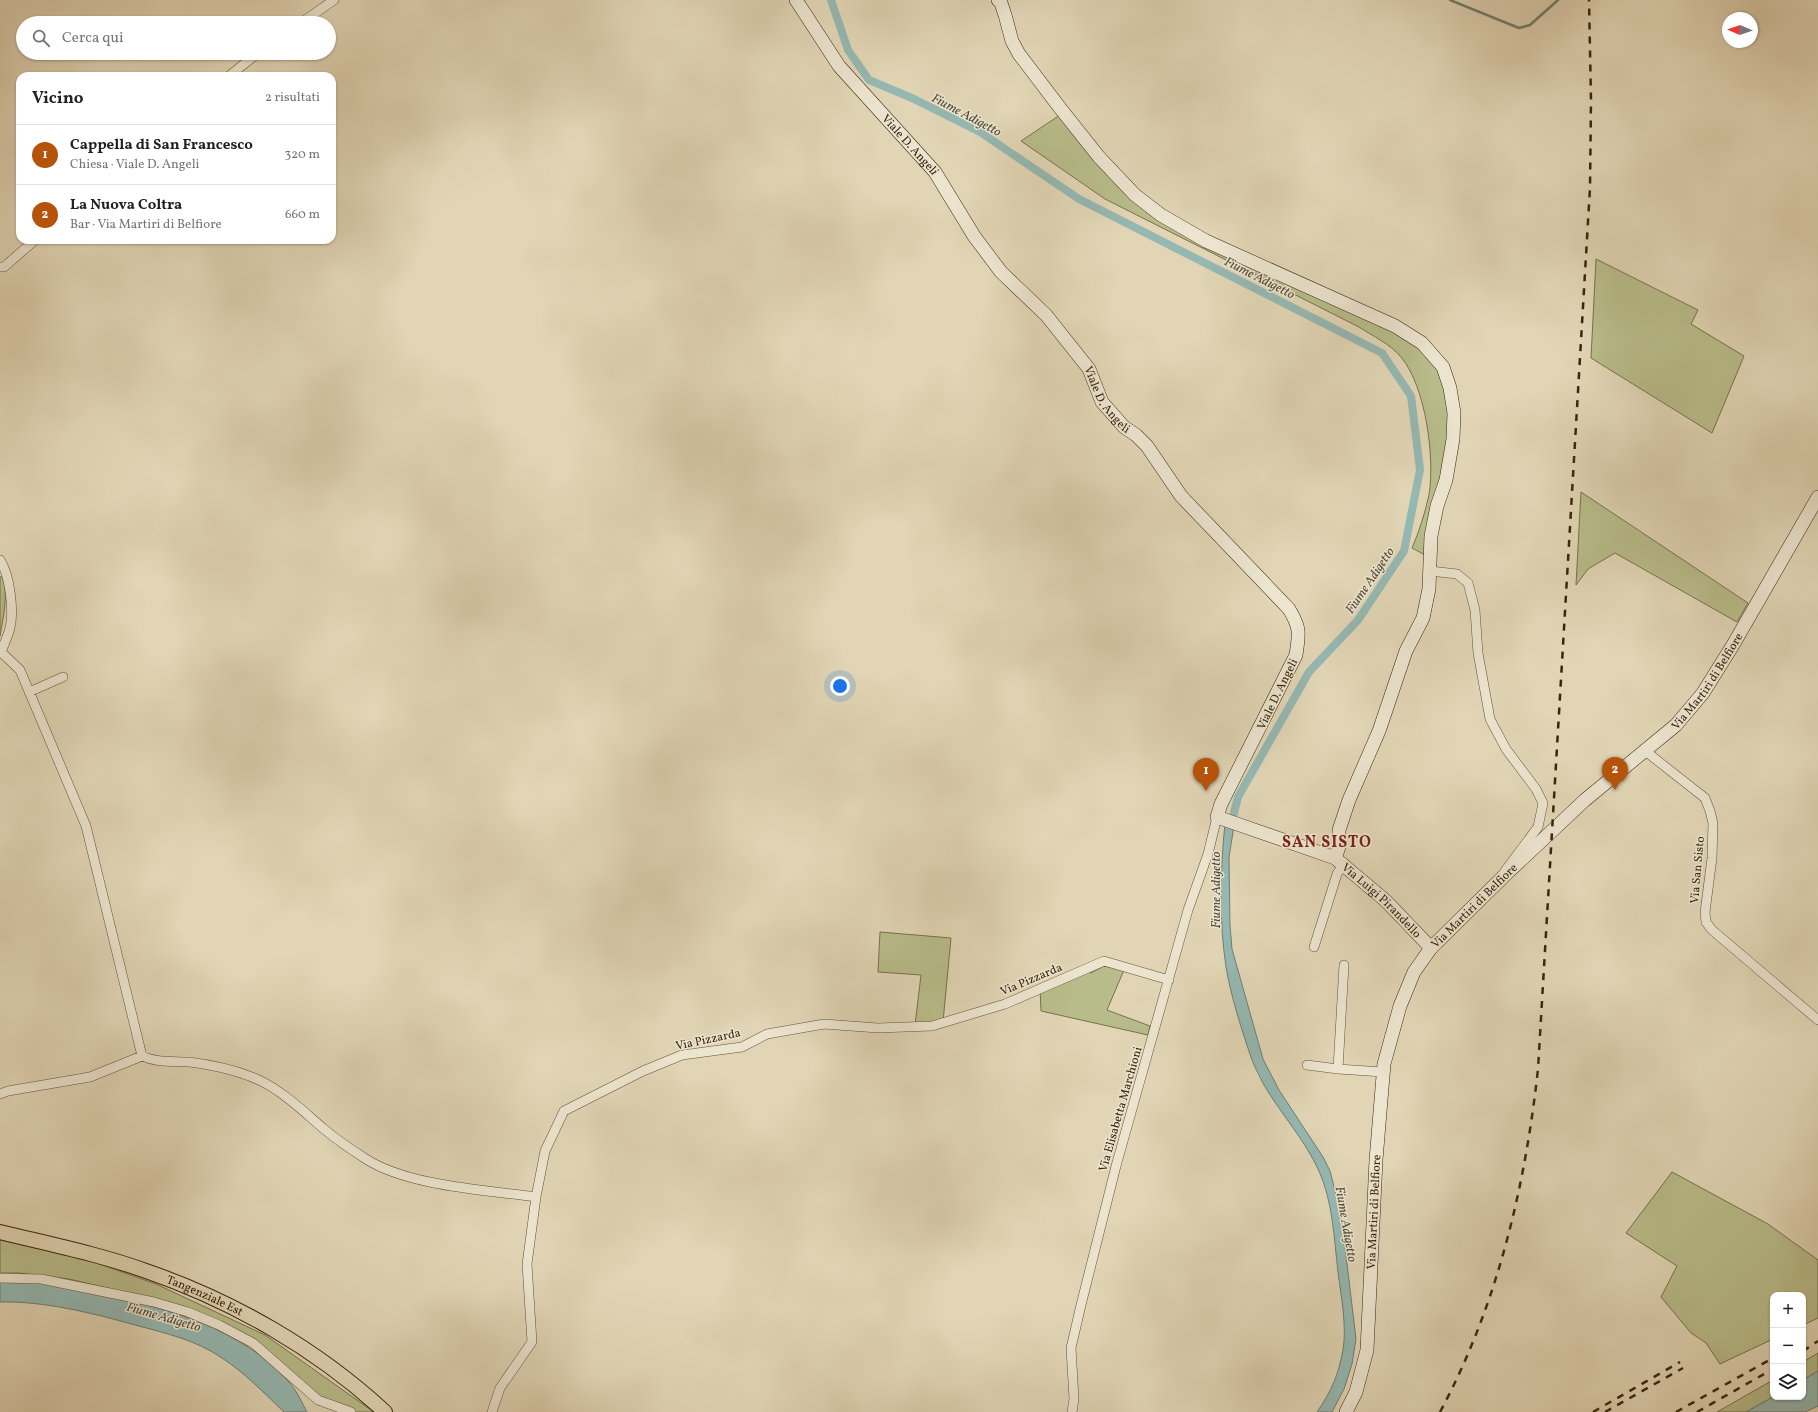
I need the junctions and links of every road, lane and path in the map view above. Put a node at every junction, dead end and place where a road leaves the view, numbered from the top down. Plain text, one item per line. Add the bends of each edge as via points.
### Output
1 (334, 0) edge
2 (796, 0) edge
3 (998, 0) edge
4 (311, 16) edge
5 (249, 60) edge
6 (234, 72) edge
7 (30, 244) edge
8 (0, 267) edge
9 (1818, 497) edge
10 (0, 560) edge
11 (1430, 571) junction
12 (0, 652) edge
13 (63, 677) dead end
14 (29, 692) junction
15 (1644, 750) junction
16 (1221, 818) junction
17 (1340, 861) junction
18 (1504, 876) junction
19 (1314, 947) dead end
20 (1431, 948) junction
21 (1344, 965) dead end
22 (1169, 980) junction
23 (1818, 1020) edge
24 (142, 1056) junction
25 (1308, 1065) dead end
26 (1338, 1069) junction
27 (1384, 1072) junction
28 (0, 1094) edge
29 (536, 1197) junction
30 (0, 1232) edge
31 (0, 1278) edge
32 (351, 1412) edge
33 (385, 1412) edge
34 (492, 1412) edge
35 (1072, 1412) edge
36 (1346, 1412) edge

1 - 4 street
2 - 16 street, Viale D. Angeli via 839,66 935,172 974,236 1001,272 1046,315 1089,369 1102,402 1124,427 1147,446 1181,496 1289,609 1298,623 1296,655 1221,804
3 - 11 street via 1019,54 1099,157 1135,194 1161,215 1206,241 1395,326 1422,343 1443,367 1453,406 1453,439 1446,480 1431,536
5 - 6 street
7 - 8 street via 4,267
9 - 15 street, Via Martiri di Belfiore via 1703,693 1676,725
10 - 12 street via 11,595 10,628
11 - 17 street via 1423,618 1406,651 1379,731 1339,830
11 - 18 street via 1457,574 1468,583 1475,610 1478,653 1490,719 1543,803 1538,827 1505,869
12 - 14 street via 20,670
13 - 14 street
14 - 24 street via 86,826
15 - 18 street, Via Martiri di Belfiore via 1585,800
15 - 23 street, Via San Sisto via 1705,798 1710,811 1713,823 1712,858 1706,922 1712,930
16 - 17 street, Via Luigi Pirandello
16 - 22 street, Via Elisabetta Marchioni via 1188,910
17 - 19 street
17 - 20 street, Via Luigi Pirandello via 1386,901
18 - 20 street, Via Martiri di Belfiore
20 - 27 street, Via Martiri di Belfiore via 1414,972 1400,1006 1391,1034
21 - 26 street
22 - 29 street, Via Pizzarda via 1104,962 1005,1004 932,1026 878,1028 824,1024 767,1034 742,1047 682,1055 643,1071 564,1111 545,1151
22 - 35 street, Via Elisabetta Marchioni via 1080,1305 1071,1348 1074,1399
24 - 28 street via 90,1077
24 - 29 street via 152,1061 189,1062 231,1069 259,1080 281,1092 326,1131 368,1160 399,1176
25 - 26 street
26 - 27 street
27 - 36 street, Via Martiri di Belfiore via 1376,1160 1367,1350 1356,1392
29 - 34 street, Via Pizzarda via 527,1264 532,1342 500,1388
30 - 33 main road, Tangenziale Est via 116,1261 207,1294 284,1336 340,1375
31 - 32 street via 41,1279 154,1302 188,1312 253,1343 318,1400

